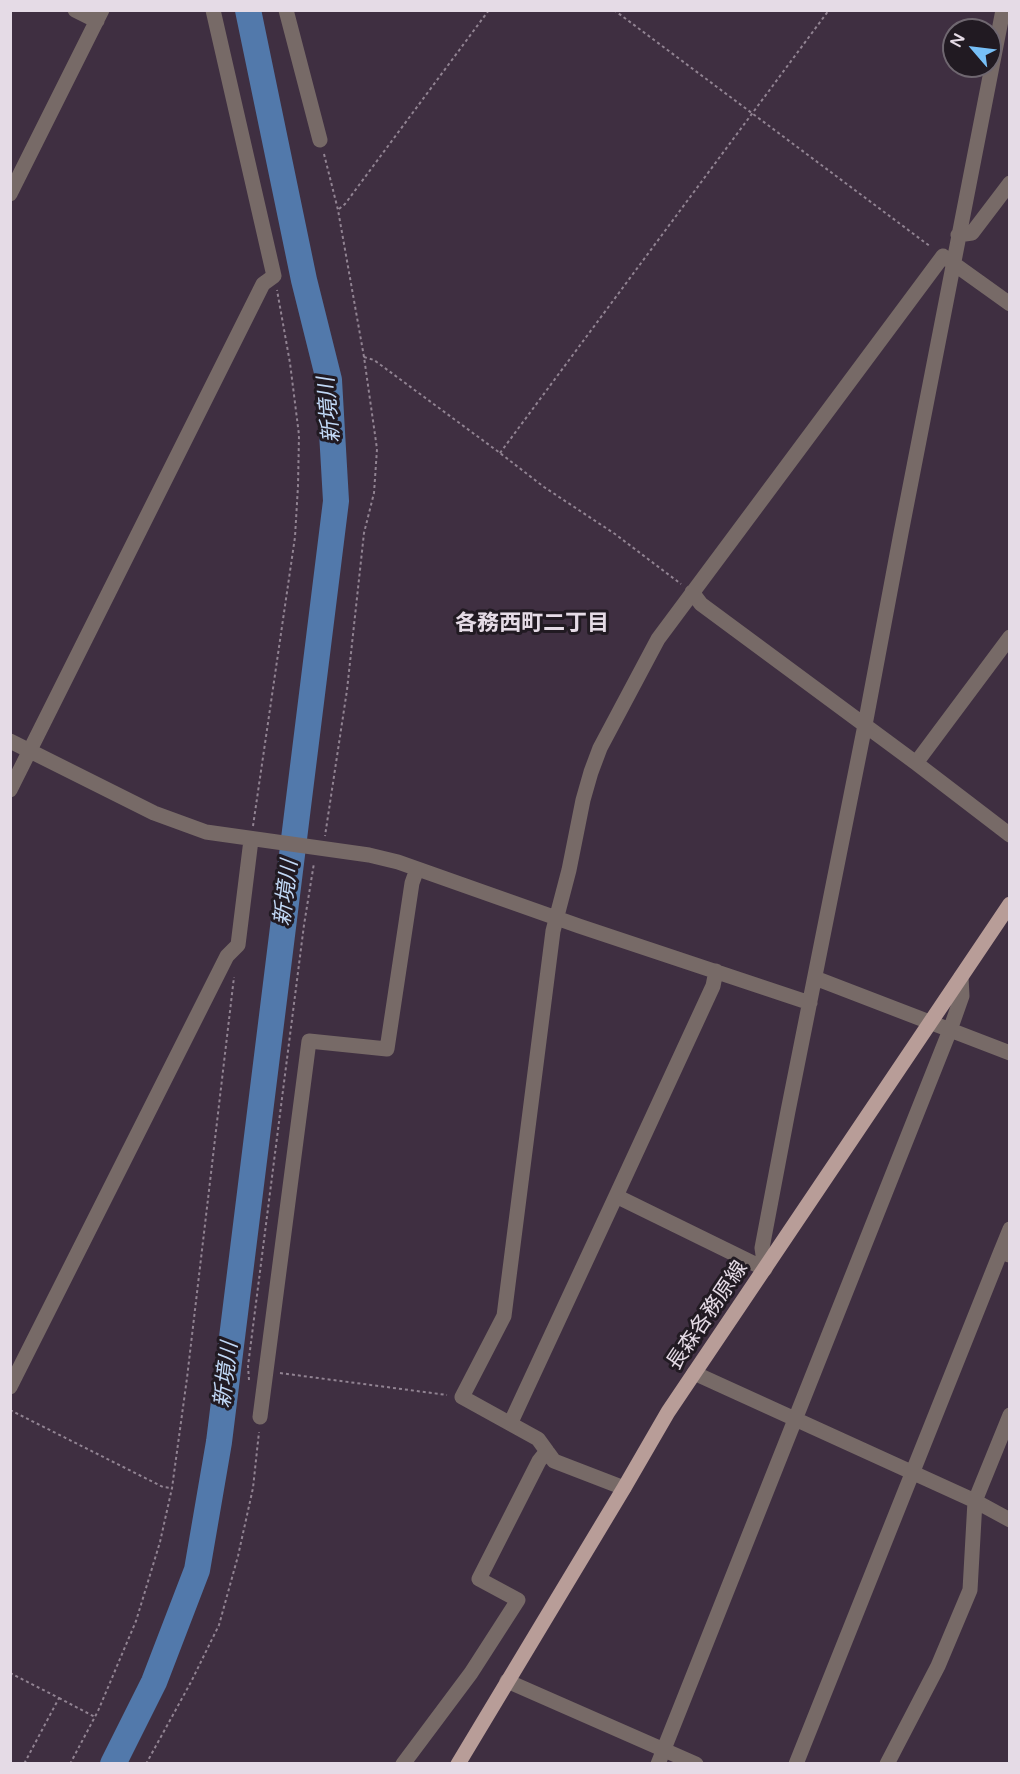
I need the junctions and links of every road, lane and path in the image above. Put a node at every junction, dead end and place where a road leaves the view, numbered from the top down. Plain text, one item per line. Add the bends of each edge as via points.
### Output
1 (75, 10) edge
2 (213, 10) edge
3 (286, 10) edge
4 (489, 10) edge
5 (614, 10) edge
6 (829, 10) edge
7 (1003, 10) edge
8 (99, 16) edge
9 (753, 114) junction
10 (320, 140) joint
11 (1010, 183) edge
12 (10, 194) edge
13 (338, 210) junction
14 (958, 235) junction
15 (948, 259) junction
16 (274, 276) junction
17 (1010, 304) edge
18 (364, 357) junction
19 (500, 453) junction
20 (692, 592) junction
21 (1010, 637) edge
22 (865, 725) junction
23 (10, 741) edge
24 (30, 751) junction
25 (916, 763) junction
26 (10, 790) edge
27 (1010, 835) edge
28 (250, 840) junction
29 (315, 848) junction
30 (417, 869) junction
31 (1010, 904) edge
32 (556, 918) junction
33 (238, 945) junction
34 (716, 971) junction
35 (961, 977) junction
36 (815, 978) junction
37 (810, 1003) junction
38 (930, 1023) junction
39 (951, 1030) junction
40 (1010, 1053) edge
41 (616, 1196) junction
42 (1010, 1229) edge
43 (1005, 1253) edge
44 (765, 1269) junction
45 (266, 1371) junction
46 (694, 1373) junction
47 (249, 1384) dead end
48 (10, 1387) edge
49 (462, 1397) junction
50 (10, 1410) edge
51 (1010, 1415) edge
52 (260, 1417) joint
53 (795, 1419) junction
54 (511, 1422) junction
55 (548, 1451) junction
56 (912, 1473) junction
57 (172, 1488) junction
58 (624, 1488) junction
59 (975, 1501) junction
60 (1010, 1520) edge
61 (10, 1673) edge
62 (507, 1681) junction
63 (59, 1698) junction
64 (95, 1716) junction
65 (661, 1757) edge
66 (24, 1764) edge
67 (70, 1764) edge
68 (146, 1764) edge
69 (403, 1764) edge
70 (458, 1764) edge
71 (696, 1764) edge
72 (796, 1764) edge
73 (887, 1764) edge

1 - 8 street
2 - 16 street
3 - 10 street
4 - 13 path
5 - 9 path
6 - 9 path
7 - 14 street
8 - 12 street
9 - 15 path
9 - 19 path
10 - 13 path
11 - 14 street via 972,233
13 - 18 path
14 - 15 street
15 - 17 street
15 - 20 street
15 - 22 street
16 - 24 street via 263,284
16 - 28 path via 299,435 298,486 295,537
18 - 19 path via 374,360
18 - 29 path via 377,448 374,494 364,533 346,690
19 - 20 path
20 - 22 street via 701,604
20 - 32 street via 658,639 600,748 583,800
21 - 25 street
22 - 25 street
22 - 36 street
23 - 24 street
24 - 26 street
24 - 28 street via 154,813 206,832
25 - 27 street
28 - 29 street
28 - 33 street
29 - 30 street via 369,855
29 - 47 path
30 - 32 street
30 - 45 street via 387,1049 309,1041
31 - 35 main road, 長森各務原線
32 - 34 street
32 - 49 street via 504,1316
33 - 48 street via 227,956
33 - 57 path
34 - 37 street
34 - 41 street via 713,986
35 - 38 main road, 長森各務原線
35 - 39 street via 962,996
36 - 37 street
36 - 38 street
37 - 44 street via 762,1248
38 - 39 street
38 - 44 main road, 長森各務原線
39 - 40 street
39 - 53 street
41 - 44 street
41 - 54 street
42 - 43 street
43 - 56 street
44 - 46 main road, 長森各務原線
45 - 49 path
45 - 52 street
46 - 53 street
46 - 58 main road, 長森各務原線
49 - 54 street
50 - 57 path
51 - 59 street
52 - 68 path via 252,1488 219,1626
53 - 56 street
53 - 65 street
54 - 55 street via 538,1439
55 - 58 street via 554,1461
55 - 69 street via 539,1461 479,1579 518,1600 471,1673
56 - 59 street
56 - 72 street
57 - 64 path via 136,1621
58 - 62 main road, 長森各務原線
59 - 60 street
59 - 73 street via 970,1590 938,1666
61 - 63 path
62 - 65 street
62 - 70 main road, 長森各務原線
63 - 64 path
63 - 66 path
64 - 67 path
65 - 71 street

